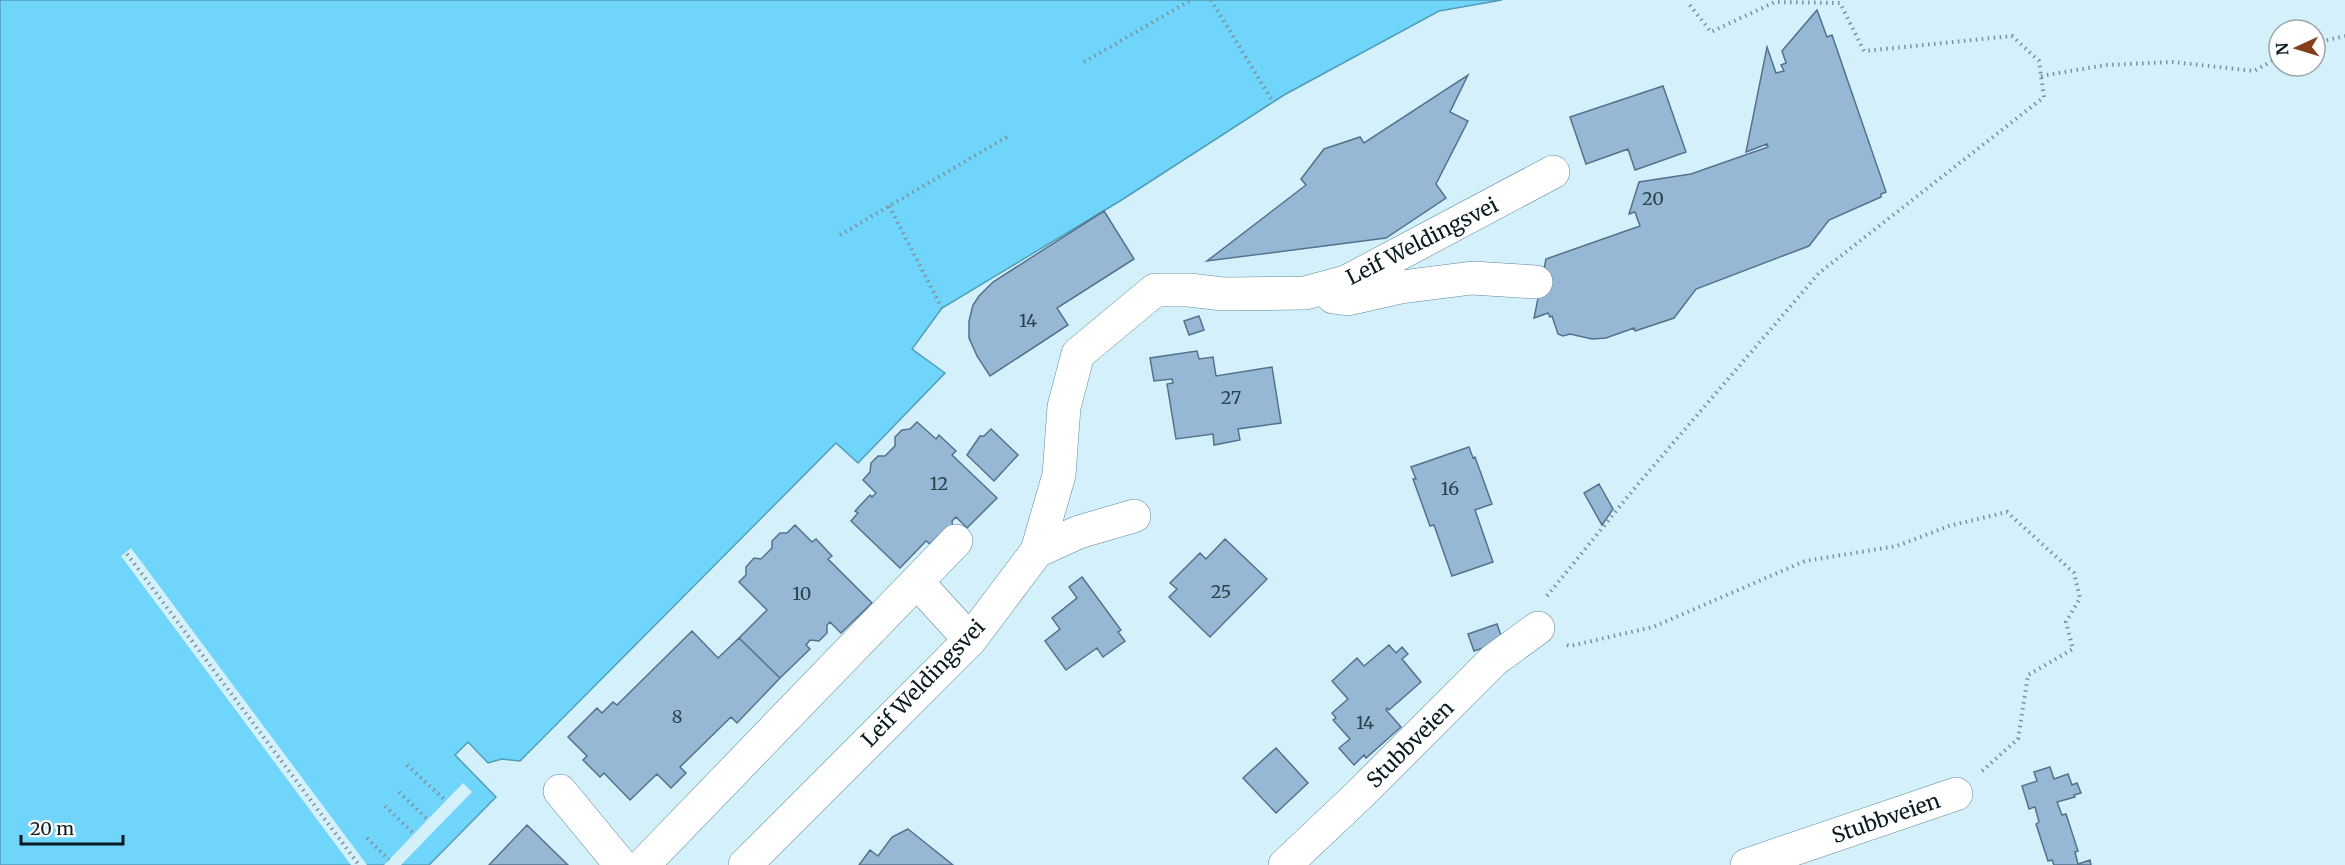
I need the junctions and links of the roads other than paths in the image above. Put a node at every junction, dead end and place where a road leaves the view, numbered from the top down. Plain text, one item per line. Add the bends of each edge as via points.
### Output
1 (1552, 172) dead end
2 (1536, 282) dead end
3 (1305, 293) junction
4 (1134, 516) dead end
5 (956, 542) dead end
6 (1037, 551) junction
7 (918, 583) junction
8 (1538, 628) road end
9 (969, 640) junction
10 (560, 791) dead end
11 (1956, 794) road end
12 (621, 865) edge
13 (643, 865) edge
14 (745, 865) edge
15 (1285, 865) edge
16 (1747, 865) edge

1 - 3 street, Leif Weldingsvei via 1346,282
2 - 3 street via 1472,278 1348,299
3 - 6 street, Leif Weldingsvei via 1155,290 1078,354 1064,407 1059,475
4 - 6 street via 1079,532
5 - 7 street
6 - 9 street, Leif Weldingsvei
7 - 9 street
7 - 13 street
8 - 15 street, Stubbveien via 1494,660
9 - 14 street, Leif Weldingsvei
10 - 12 street
11 - 16 street, Stubbveien

